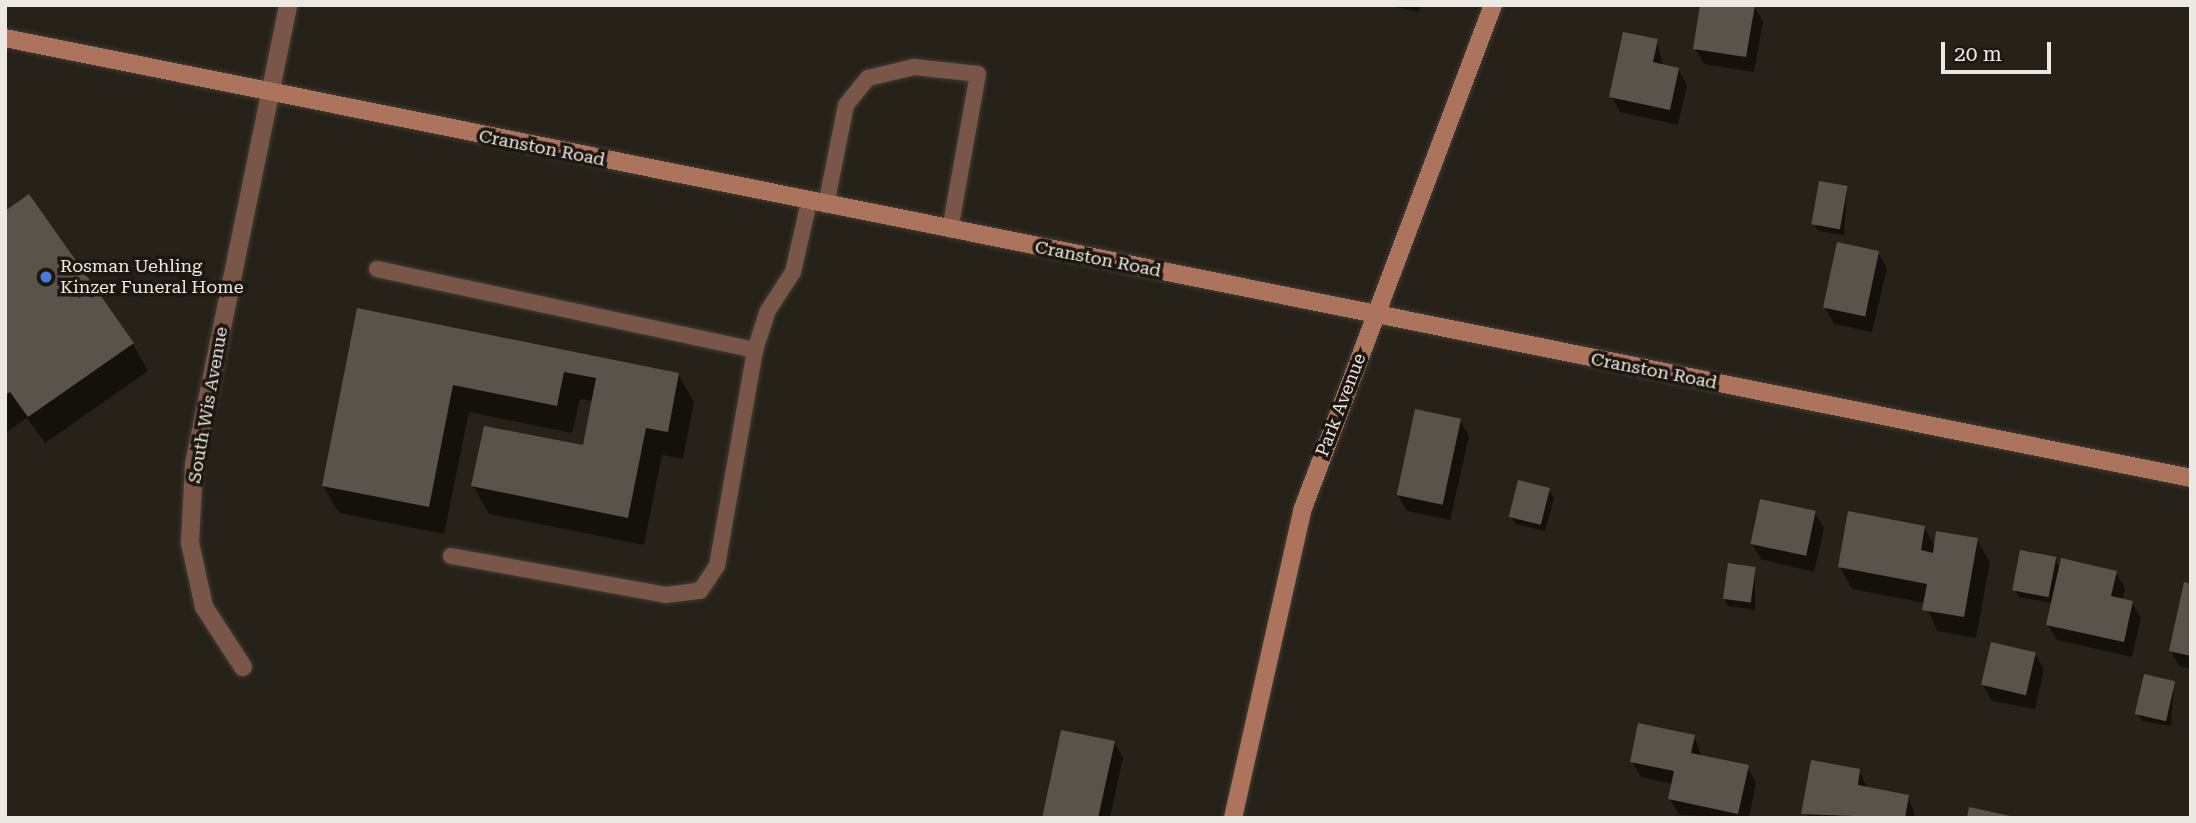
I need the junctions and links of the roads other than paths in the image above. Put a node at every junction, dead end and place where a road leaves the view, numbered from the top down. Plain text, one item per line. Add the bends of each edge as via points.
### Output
1 (288, 5) edge
2 (1493, 5) edge
3 (5, 38) edge
4 (271, 93) junction
5 (818, 204) junction
6 (950, 230) junction
7 (377, 269) dead end
8 (1376, 315) junction
9 (755, 350) junction
10 (2191, 478) edge
11 (451, 556) dead end
12 (243, 667) dead end
13 (1233, 818) edge

1 - 4 street, South Wis Avenue
2 - 8 street, Park Avenue
3 - 4 street, Cranston Road
4 - 5 street, Cranston Road
4 - 12 street, South Wis Avenue via 194,464 190,543 204,607
5 - 6 street, Cranston Road
5 - 6 lane via 846,105 868,78 914,67 978,74
5 - 9 lane via 793,272 767,312
6 - 8 street, Cranston Road
7 - 9 lane
8 - 10 street, Cranston Road
8 - 13 street, Park Avenue via 1302,511
9 - 11 lane via 718,566 701,592 665,595

